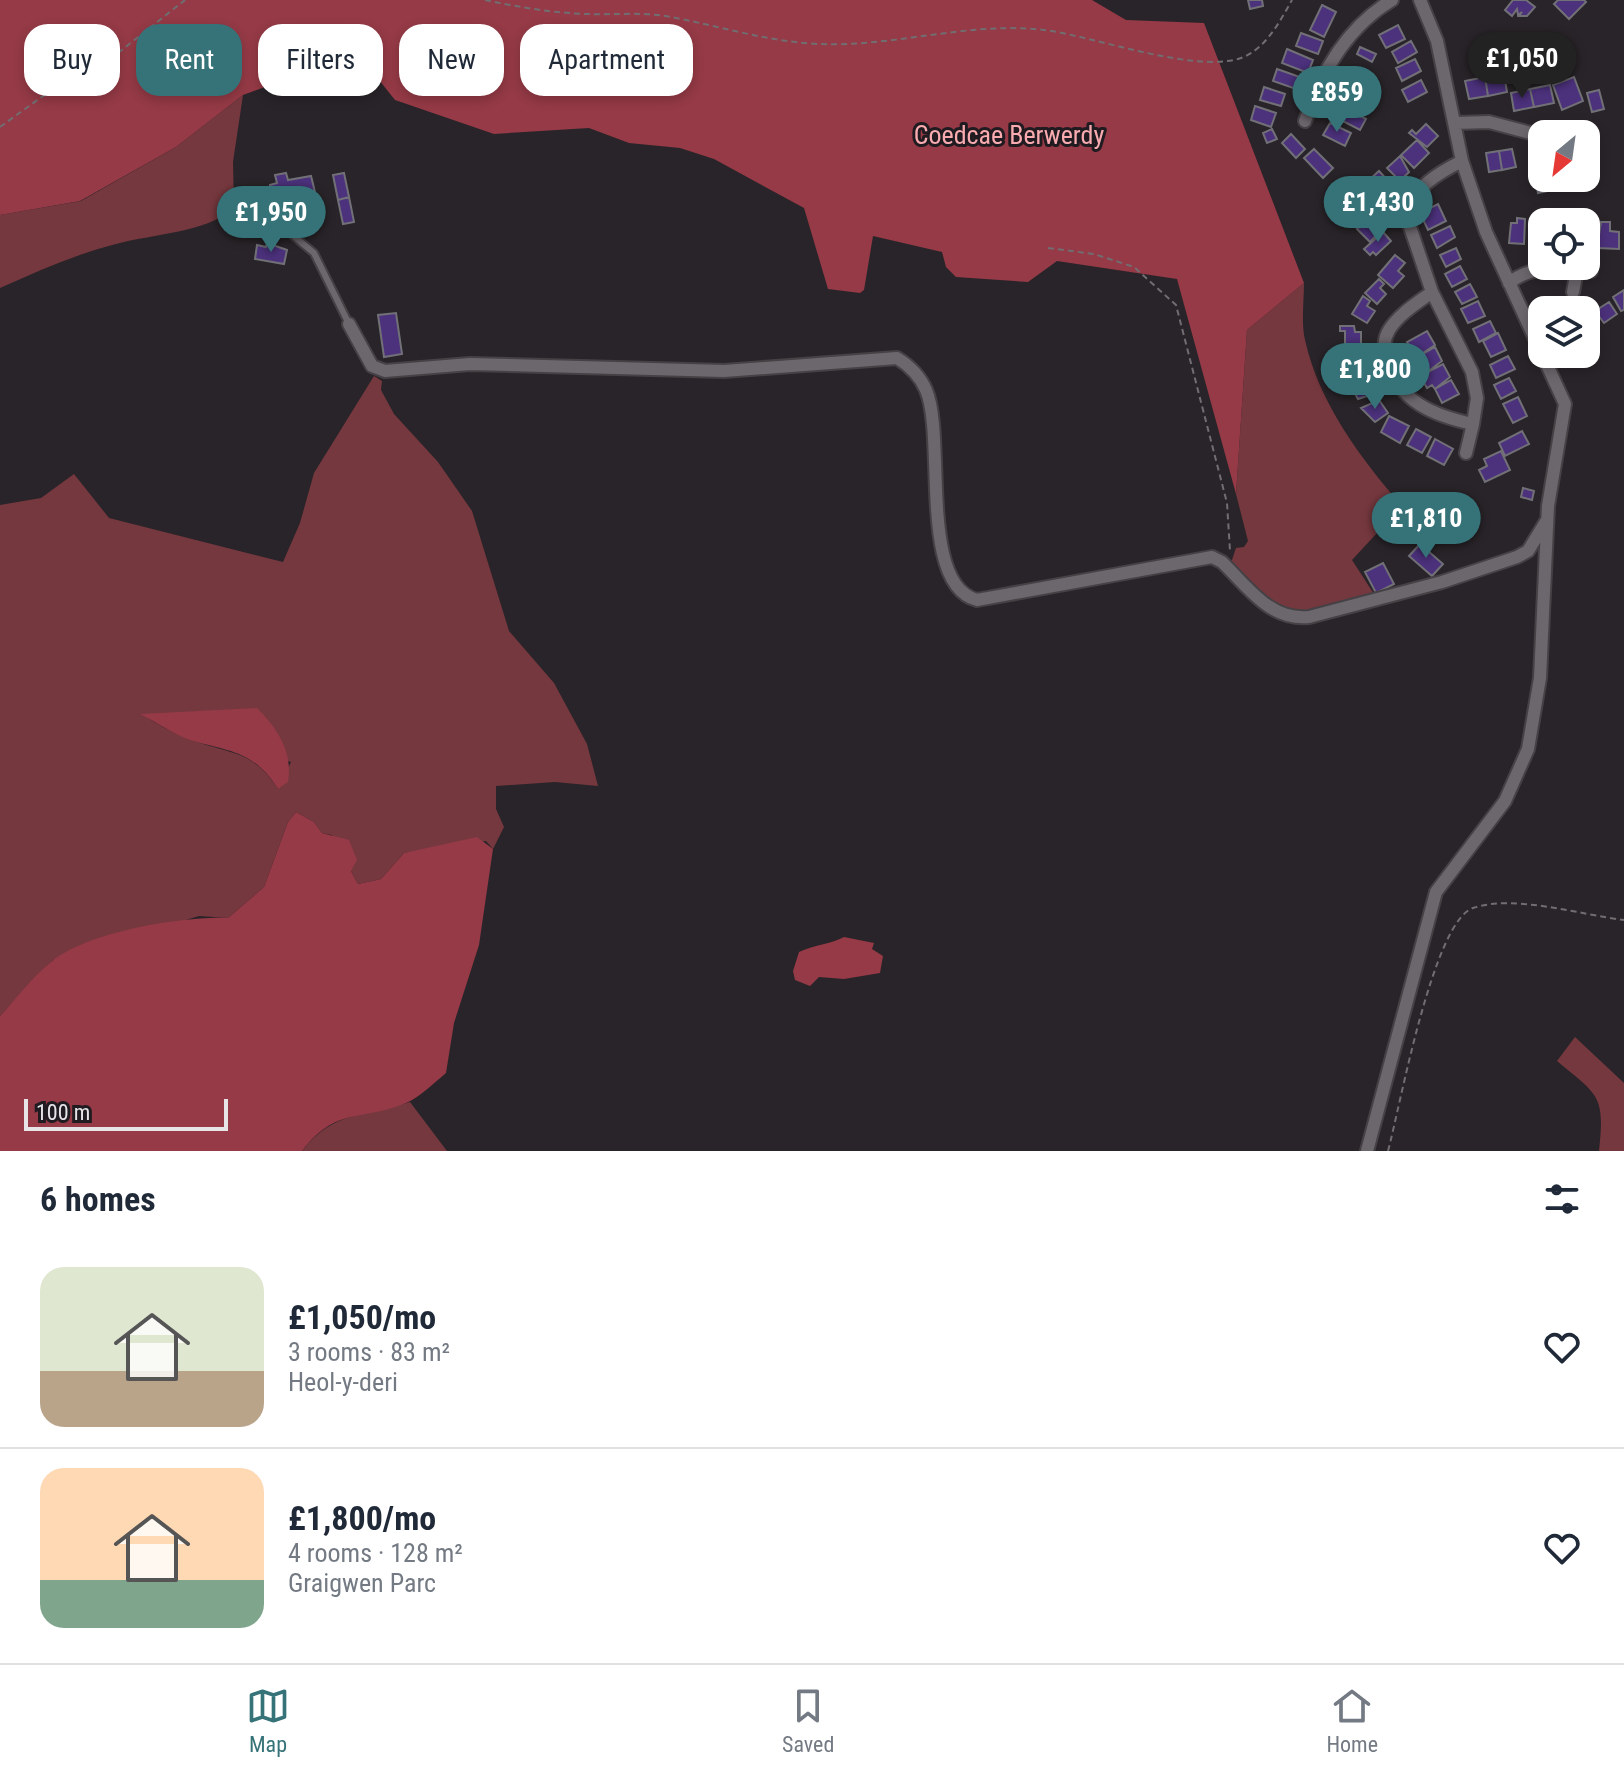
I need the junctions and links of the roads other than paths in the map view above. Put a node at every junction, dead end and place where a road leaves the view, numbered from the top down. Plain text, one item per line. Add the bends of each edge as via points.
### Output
1 (1392, 0) edge
2 (1420, 0) edge
3 (1305, 121) dead end
4 (1455, 123) junction
5 (1528, 132) edge
6 (1462, 161) junction
7 (1386, 200) dead end
8 (1407, 207) junction
9 (290, 233) dead end
10 (1528, 272) edge
11 (1575, 280) edge
12 (1509, 283) junction
13 (1432, 292) junction
14 (1573, 292) dead end
15 (349, 324) joint
16 (1473, 424) junction
17 (1466, 453) dead end
18 (1547, 520) junction
19 (1528, 551) junction
20 (1545, 559) junction
21 (1367, 1151) edge

1 - 3 street via 1369,15 1339,48
2 - 4 street via 1437,41
4 - 5 street via 1489,122
4 - 6 street
6 - 8 street via 1430,180
6 - 12 street
7 - 8 street
8 - 13 street via 1408,226
9 - 15 lane via 314,253
10 - 12 street
11 - 14 street
12 - 18 street via 1565,404
13 - 16 street via 1472,372 1477,398
13 - 16 street via 1389,330 1384,340 1389,369 1406,395 1424,409
15 - 19 street via 372,366 385,371 470,364 724,371 897,358 927,392 942,541 952,582 965,597 977,600 1212,557 1262,601 1292,619 1442,582
16 - 17 street
18 - 19 street
18 - 20 street
19 - 20 street
20 - 21 street via 1540,678 1528,749 1505,801 1436,892

